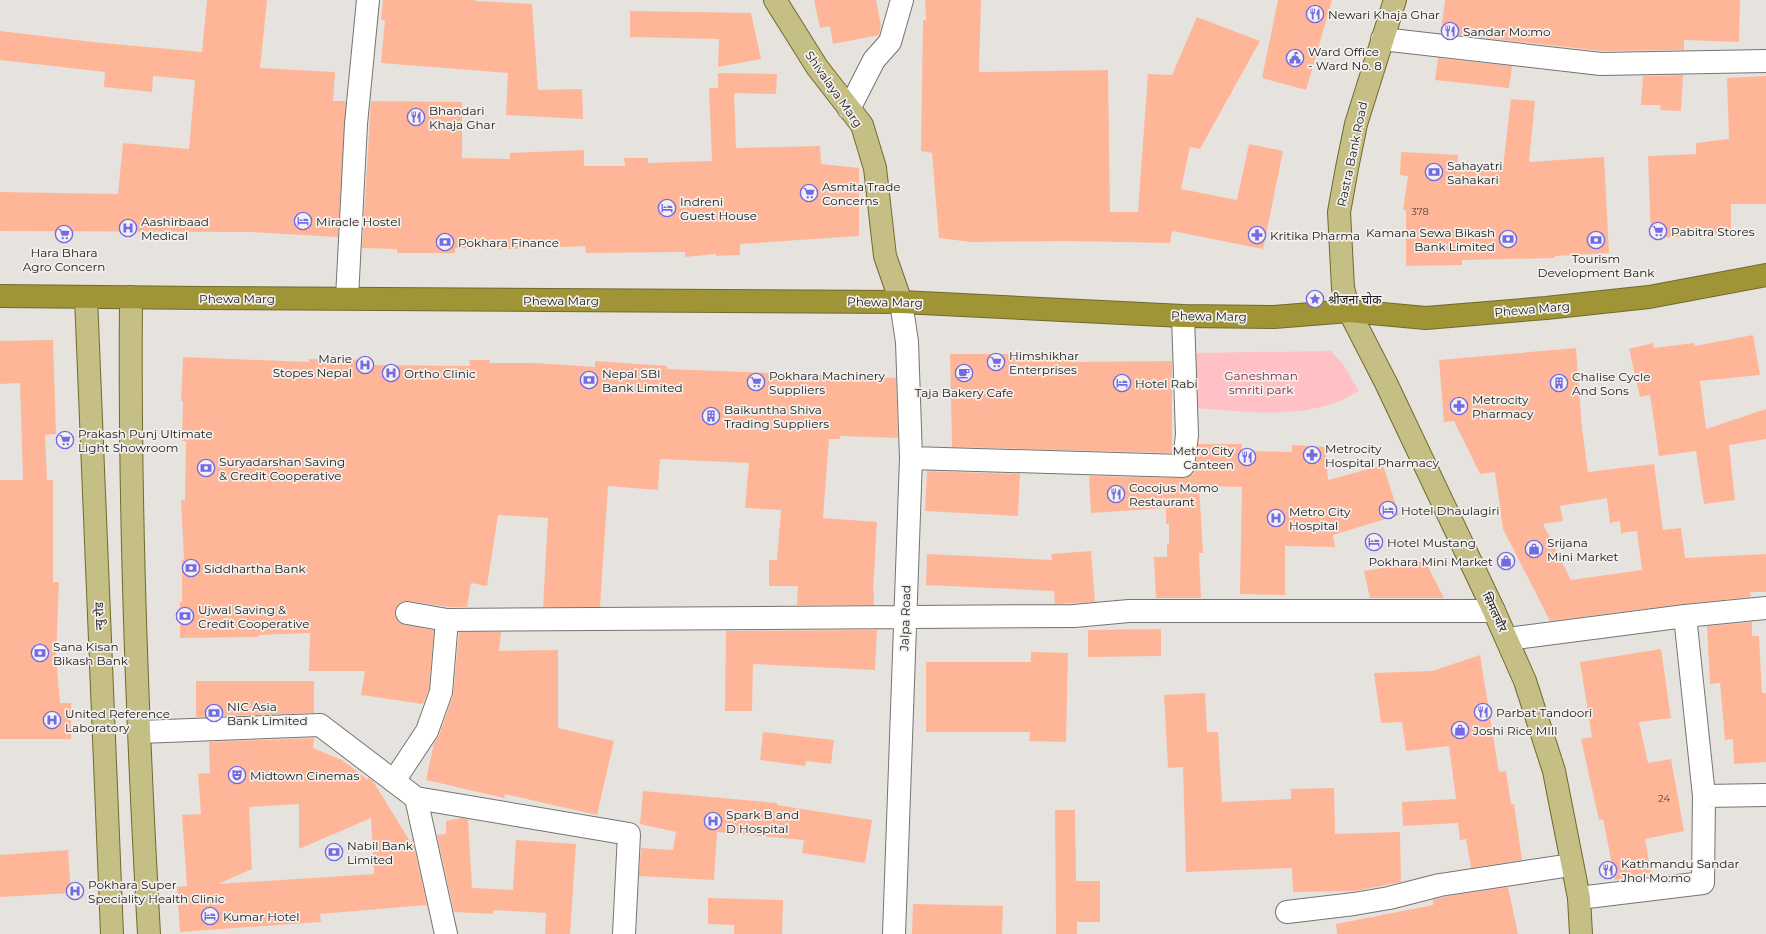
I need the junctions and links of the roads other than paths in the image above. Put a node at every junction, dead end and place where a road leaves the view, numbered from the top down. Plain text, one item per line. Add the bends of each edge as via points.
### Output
1 (368, 0) edge
2 (775, 0) edge
3 (902, 0) edge
4 (1395, 0) edge
5 (1382, 38) junction
6 (1766, 61) edge
7 (849, 109) junction
8 (1766, 275) edge
9 (0, 296) edge
10 (86, 297) junction
11 (131, 298) junction
12 (348, 298) junction
13 (901, 302) junction
14 (1349, 311) junction
15 (1183, 316) junction
16 (911, 458) junction
17 (1766, 608) edge
18 (1494, 611) junction
19 (407, 613) dead end
20 (1685, 616) junction
21 (905, 617) junction
22 (447, 620) junction
23 (1507, 639) junction
24 (140, 732) junction
25 (394, 781) junction
26 (1766, 795) edge
27 (1704, 796) junction
28 (416, 798) junction
29 (1571, 865) junction
30 (1579, 898) junction
31 (1287, 912) dead end
32 (112, 934) edge
33 (149, 934) edge
34 (446, 934) edge
35 (624, 934) edge
36 (894, 934) edge
37 (1581, 934) edge

1 - 12 street via 356,124
2 - 7 main road, Shivalaya Marg via 817,67
3 - 7 street via 890,42 874,60
4 - 5 main road, Rastra Bank Road
5 - 6 street via 1600,64
5 - 14 main road, Rastra Bank Road via 1356,124 1339,212 1343,288
7 - 13 main road, Shivalaya Marg via 862,125 875,168 885,256
8 - 14 highway, Phewa Marg via 1649,297 1538,309 1426,318
9 - 10 highway, Phewa Marg
10 - 11 highway, Phewa Marg
10 - 32 main road, न्यु रोड
11 - 12 highway, Phewa Marg
11 - 24 main road via 130,422
12 - 13 highway, Phewa Marg
13 - 15 highway, Phewa Marg
13 - 16 street, Jalpa Road via 907,342
14 - 15 highway, Phewa Marg via 1274,317
14 - 18 main road, सिमलचौर
15 - 16 street via 1187,435 1183,466
16 - 21 street, Jalpa Road
17 - 20 street
18 - 21 street via 1129,611 1074,616
18 - 23 main road, सिमलचौर
19 - 22 street
20 - 23 street
20 - 27 street
21 - 22 street
21 - 36 street, Jalpa Road
22 - 25 street via 441,692 427,731
23 - 29 main road, सिमलचौर via 1525,681 1554,771
24 - 25 street via 320,725
24 - 33 main road
25 - 28 street
26 - 27 street
27 - 30 street via 1703,883
28 - 34 street
28 - 35 street via 629,834
29 - 30 main road, सिमलचौर
29 - 31 street via 1440,885 1361,903
30 - 37 main road, सिमलचौर

